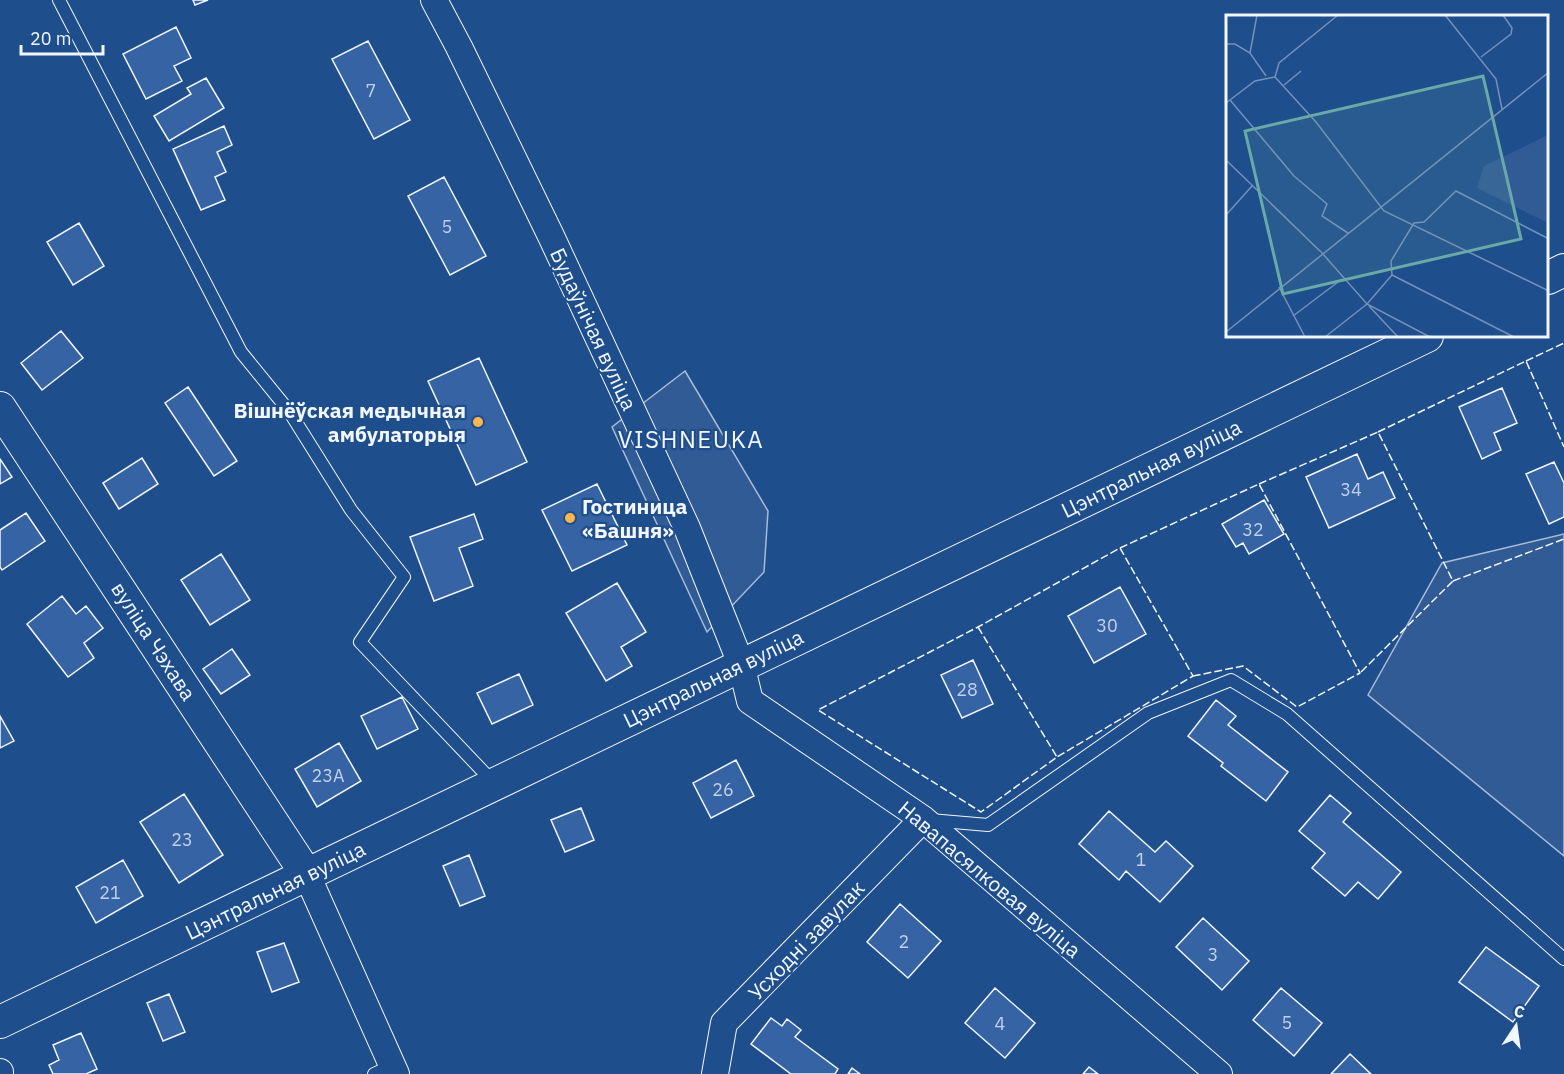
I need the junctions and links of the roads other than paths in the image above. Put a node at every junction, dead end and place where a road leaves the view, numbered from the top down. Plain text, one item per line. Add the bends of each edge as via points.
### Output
1 (59, 0) edge
2 (434, 0) edge
3 (1564, 270) edge
4 (1549, 278) edge
5 (1422, 338) edge
6 (0, 408) edge
7 (741, 664) junction
8 (495, 784) junction
9 (923, 819) junction
10 (307, 875) junction
11 (1564, 959) edge
12 (0, 1022) edge
13 (387, 1071) edge
14 (715, 1074) edge
15 (1219, 1074) edge

1 - 8 lane via 241,352 289,411 351,510 404,577 360,642
2 - 7 street, Будаўнічая вуліца via 551,236 687,528
3 - 4 street
5 - 7 street, Цэнтральная вуліца
6 - 10 street, вуліца Чэхава
7 - 8 street, Цэнтральная вуліца
7 - 9 street, Навапасялковая вуліца via 750,701
8 - 10 street, Цэнтральная вуліца
9 - 11 lane via 988,825 1148,713 1232,680 1287,714
9 - 14 street, Усходні завулак via 724,1023
9 - 15 street, Навапасялковая вуліца
10 - 12 street, Цэнтральная вуліца
10 - 13 street

